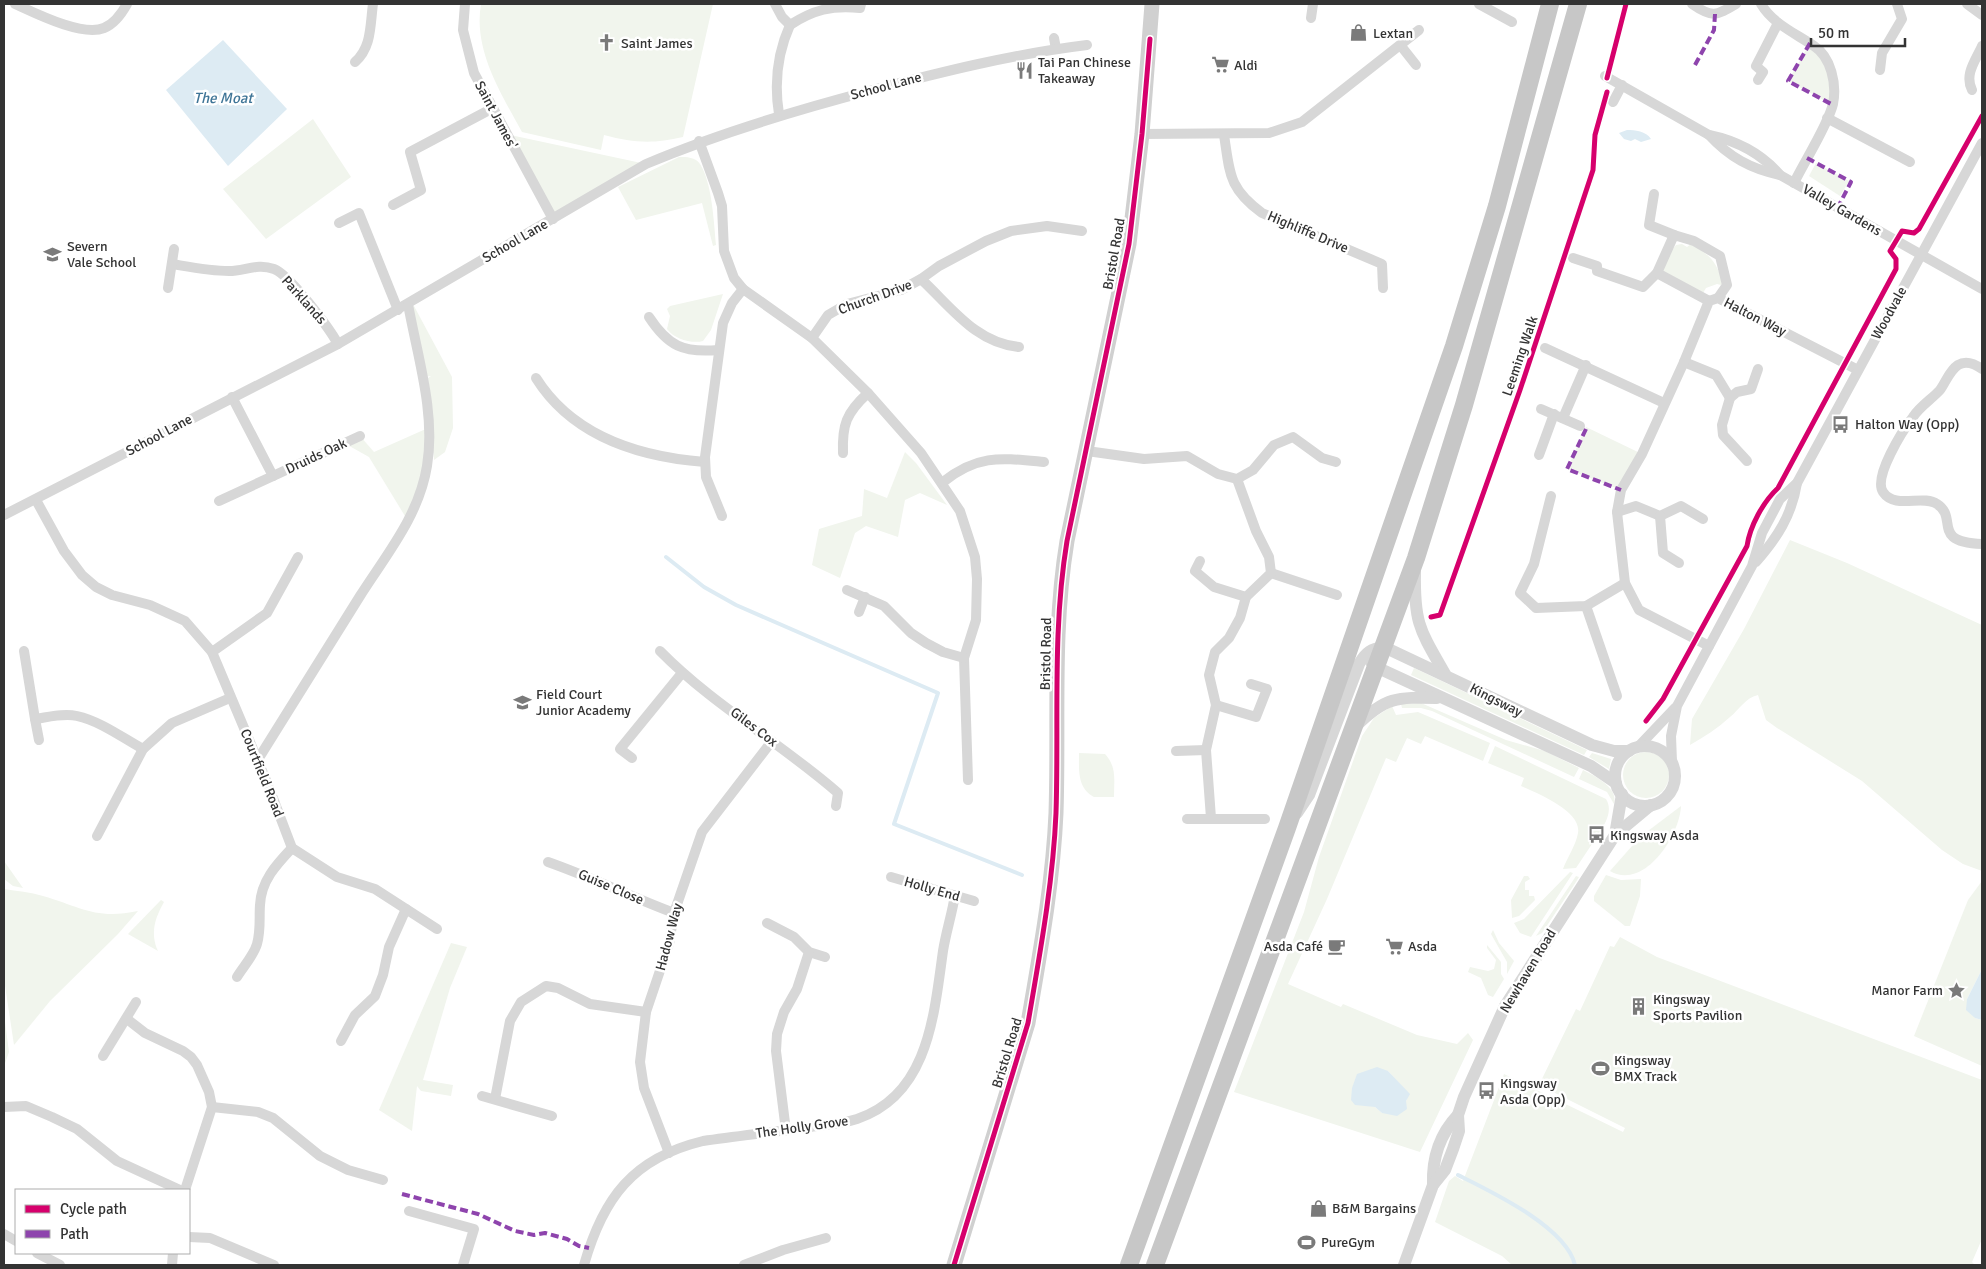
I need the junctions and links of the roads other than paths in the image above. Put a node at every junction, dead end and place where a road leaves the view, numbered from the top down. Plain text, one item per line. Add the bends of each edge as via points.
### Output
1 (16, 4) edge
2 (127, 4) edge
3 (373, 4) edge
4 (464, 4) edge
5 (775, 4) edge
6 (862, 4) edge
7 (1152, 4) edge
8 (1313, 4) edge
9 (1479, 4) edge
10 (1550, 4) edge
11 (1692, 4) edge
12 (1761, 4) edge
13 (1897, 4) edge
14 (1967, 4) edge
15 (1732, 5) edge
16 (1577, 8) edge
17 (1982, 15) edge
18 (1312, 18) dead end
19 (1512, 22) dead end
20 (1778, 23) junction
21 (790, 25) junction
22 (1419, 30) dead end
23 (1054, 38) dead end
24 (1087, 45) dead end
25 (1401, 46) junction
26 (1982, 46) edge
27 (1056, 49) junction
28 (355, 62) dead end
29 (1416, 65) dead end
30 (1880, 70) dead end
31 (1605, 76) dead end
32 (1758, 80) dead end
33 (1622, 85) junction
34 (1972, 90) dead end
35 (1613, 102) dead end
36 (493, 108) junction
37 (780, 114) junction
38 (1826, 118) junction
39 (1142, 134) junction
40 (1224, 135) junction
41 (1709, 135) junction
42 (699, 141) junction
43 (1982, 143) edge
44 (1910, 162) dead end
45 (1780, 175) junction
46 (1794, 183) junction
47 (1654, 194) dead end
48 (393, 205) dead end
49 (553, 219) junction
50 (339, 223) dead end
51 (1082, 231) dead end
52 (1674, 235) junction
53 (174, 249) dead end
54 (1920, 254) junction
55 (1573, 258) dead end
56 (172, 264) junction
57 (1657, 273) junction
58 (1982, 277) edge
59 (921, 279) junction
60 (168, 288) dead end
61 (1383, 288) dead end
62 (1980, 288) edge
63 (743, 289) junction
64 (1714, 299) junction
65 (408, 304) junction
66 (398, 310) junction
67 (649, 317) dead end
68 (812, 338) junction
69 (338, 344) junction
70 (1020, 347) dead end
71 (1545, 348) dead end
72 (718, 350) junction
73 (1684, 362) junction
74 (1586, 365) junction
75 (1758, 369) dead end
76 (1982, 369) edge
77 (1858, 370) junction
78 (536, 378) dead end
79 (868, 393) junction
80 (232, 397) junction
81 (1730, 398) junction
82 (1664, 403) junction
83 (1541, 409) dead end
84 (1559, 416) junction
85 (1580, 426) dead end
86 (360, 436) dead end
87 (1087, 451) junction
88 (843, 453) dead end
89 (1539, 455) dead end
90 (1747, 461) dead end
91 (705, 462) junction
92 (1044, 462) dead end
93 (1336, 462) dead end
94 (273, 476) junction
95 (1237, 479) junction
96 (943, 482) junction
97 (1551, 496) dead end
98 (36, 500) junction
99 (219, 501) dead end
100 (1617, 512) junction
101 (4, 515) edge
102 (722, 516) dead end
103 (1660, 516) junction
104 (1703, 518) dead end
105 (1982, 544) edge
106 (298, 558) dead end
107 (1416, 558) junction
108 (1200, 562) dead end
109 (1679, 563) dead end
110 (1271, 573) junction
111 (1625, 583) junction
112 (847, 590) dead end
113 (1337, 596) dead end
114 (865, 597) junction
115 (1246, 597) junction
116 (1586, 606) junction
117 (858, 612) dead end
118 (1353, 635) junction
119 (1708, 646) junction
120 (1384, 647) junction
121 (24, 651) dead end
122 (660, 651) dead end
123 (212, 652) junction
124 (964, 658) junction
125 (1370, 661) junction
126 (682, 673) junction
127 (1445, 674) junction
128 (1251, 684) dead end
129 (1617, 696) dead end
130 (230, 698) junction
131 (1444, 698) junction
132 (1216, 705) junction
133 (1677, 706) junction
134 (35, 720) junction
135 (1355, 728) junction
136 (39, 740) dead end
137 (772, 741) junction
138 (143, 749) junction
139 (1634, 749) junction
140 (1206, 750) junction
141 (1176, 751) dead end
142 (632, 758) dead end
143 (257, 760) junction
144 (1672, 762) junction
145 (968, 780) dead end
146 (1619, 789) junction
147 (1651, 805) junction
148 (836, 806) dead end
149 (1211, 818) junction
150 (1187, 819) dead end
151 (1265, 819) dead end
152 (1287, 828) junction
153 (1615, 835) junction
154 (97, 836) dead end
155 (292, 848) junction
156 (548, 862) dead end
157 (891, 877) dead end
158 (955, 895) junction
159 (974, 901) dead end
160 (406, 909) junction
161 (674, 913) junction
162 (767, 923) dead end
163 (437, 929) dead end
164 (810, 952) junction
165 (825, 957) dead end
166 (237, 977) dead end
167 (136, 1002) dead end
168 (646, 1012) junction
169 (127, 1019) junction
170 (341, 1041) dead end
171 (103, 1056) dead end
172 (482, 1096) dead end
173 (495, 1099) junction
174 (4, 1107) edge
175 (212, 1107) junction
176 (552, 1116) dead end
177 (786, 1131) junction
178 (669, 1153) junction
179 (383, 1180) dead end
180 (178, 1189) edge
181 (185, 1189) edge
182 (409, 1211) dead end
183 (4, 1234) edge
184 (190, 1236) edge
185 (826, 1238) dead end
186 (15, 1240) edge
187 (39, 1254) edge
188 (60, 1265) edge
189 (274, 1265) edge
190 (463, 1265) edge
191 (584, 1265) edge
192 (744, 1265) edge
193 (954, 1265) edge
194 (1129, 1265) edge
195 (1155, 1265) edge
196 (1404, 1265) edge

1 - 2 street via 49,20 78,28 101,29 112,24
3 - 28 street via 368,42 364,54
4 - 36 street, Saint James' via 463,30 467,51 474,73
5 - 21 street
6 - 21 street via 860,8 834,6 812,11
7 - 39 main road, Bristol Road
8 - 18 street
9 - 19 street
10 - 118 highway via 1497,206 1454,346
11 - 15 street via 1707,14 1715,14
12 - 20 street
13 - 30 street via 1902,20 1882,53
14 - 17 street
16 - 107 highway via 1464,405
20 - 32 street via 1756,66 1763,72
20 - 38 street via 1822,51 1828,62 1835,86
21 - 37 street via 780,48 776,97
22 - 25 street
23 - 27 street
24 - 27 street, School Lane
25 - 29 street
25 - 40 street via 1302,122 1269,133
26 - 34 street via 1970,69
27 - 37 street, School Lane via 938,73
31 - 33 street, Valley Gardens
33 - 35 street
33 - 41 street, Valley Gardens
36 - 48 street via 410,152 421,190
36 - 49 street, Saint James'
37 - 42 street, School Lane
38 - 44 street
38 - 46 street
39 - 40 street
39 - 87 main road, Bristol Road via 1130,244
40 - 61 street, Highliffe Drive via 1230,178 1247,202 1262,213 1385,261
41 - 45 street, Valley Gardens via 1728,138 1747,148 1766,160
41 - 45 street, Valley Gardens via 1723,151 1752,168
42 - 49 street, School Lane via 646,164
42 - 63 street via 722,206 726,261
43 - 54 street, Woodvale
45 - 46 street, Valley Gardens
46 - 54 street, Valley Gardens
47 - 52 street via 1649,225
49 - 65 street, School Lane
50 - 66 street via 359,213
51 - 59 street, Church Drive via 1047,226 1011,231 961,253
52 - 57 street
52 - 64 street via 1694,241 1720,256 1727,284
53 - 56 street
54 - 62 street, Valley Gardens
54 - 77 street, Woodvale
55 - 57 street via 1597,266 1597,272 1644,288
56 - 60 street
56 - 69 street, Parklands via 230,271 260,266 276,270 330,329
57 - 64 street
58 - 62 street
59 - 68 street, Church Drive via 901,290 847,304 828,315
59 - 70 street, Church Drive via 976,333 1001,346
63 - 68 street
63 - 72 street via 723,323
64 - 73 street, Halton Way
64 - 77 street, Halton Way
65 - 66 street, School Lane
65 - 143 street via 429,434 428,465 419,498 388,556
66 - 69 street, School Lane
67 - 72 street via 661,335 672,344 687,350
68 - 79 street
69 - 80 street, School Lane
71 - 74 street
72 - 91 street
73 - 81 street via 1716,375
73 - 82 street, Halton Way
74 - 82 street
74 - 84 street
75 - 81 street via 1751,390 1737,392
76 - 105 street via 1968,362 1957,365 1950,372 1941,389 1913,416 1884,467 1880,483 1882,490 1892,498 1938,504 1954,537 1965,543
77 - 119 street, Woodvale via 1797,483 1780,499 1762,534 1752,566
78 - 91 street via 546,394 593,434 644,454
79 - 88 street via 852,409 845,422
79 - 96 street
80 - 94 street, Druids Oak
80 - 98 street, School Lane
81 - 90 street via 1722,425 1723,435
82 - 100 street, Halton Way via 1621,490
83 - 84 street
84 - 85 street
84 - 89 street
86 - 94 street, Druids Oak
87 - 95 street via 1144,459 1187,456 1218,474
87 - 193 main road, Bristol Road via 1067,541 1060,594 1056,646 1056,815 1035,983 1028,1023
91 - 102 street via 706,477
92 - 96 street via 983,461 960,468
93 - 95 street via 1322,458 1294,437 1274,445 1253,470
94 - 99 street, Druids Oak
95 - 110 street via 1269,557
96 - 124 street via 960,511 975,557 977,611
97 - 116 street via 1534,564 1520,592 1536,608
98 - 101 street, School Lane
98 - 123 street, Courtfield Road via 64,551 82,575 112,596 150,605 185,621
100 - 103 street via 1636,506
100 - 111 street, Halton Way
103 - 104 street via 1681,506
103 - 109 street via 1663,553
106 - 123 street via 267,613
107 - 120 highway
107 - 127 street via 1414,594 1419,628
108 - 115 street via 1195,571 1214,587
110 - 113 street
110 - 115 street
111 - 116 street
111 - 119 street, Halton Way via 1640,610
112 - 114 street
114 - 117 street
114 - 124 street via 884,606 926,643
115 - 132 street via 1240,618 1229,638 1215,652 1209,675
116 - 129 street
118 - 125 street
118 - 152 highway
119 - 133 street, Woodvale
120 - 125 highway
120 - 127 street, Kingsway
121 - 134 street
122 - 126 street, Giles Cox
123 - 130 street, Courtfield Road
124 - 145 street
125 - 131 street, Kingsway
125 - 135 highway
125 - 152 street via 1359,664 1309,795
126 - 137 street, Giles Cox
126 - 142 street via 620,749
127 - 139 street, Kingsway via 1592,745 1614,751
128 - 132 street via 1267,689 1256,717
130 - 138 street via 172,723
130 - 143 street, Courtfield Road
131 - 135 street via 1395,700 1375,708
131 - 146 street, Kingsway via 1591,766
132 - 140 street
133 - 139 street, Woodvale
133 - 144 street, Woodvale via 1671,736
134 - 136 street
134 - 138 street via 77,716
135 - 195 highway
137 - 148 street, Giles Cox via 802,761 838,793
137 - 161 street, Hadow Way via 702,832
138 - 154 street
139 - 144 street via 1657,749
139 - 146 street via 1617,765
140 - 141 street
140 - 149 street
143 - 155 street, Courtfield Road
144 - 147 street via 1675,780 1672,788 1660,802
146 - 147 street via 1635,804
146 - 153 street, Newhaven Road
147 - 153 street, Newhaven Road
149 - 150 street
149 - 151 street
152 - 194 highway
153 - 196 street, Newhaven Road via 1505,1006 1479,1059 1458,1115 1446,1127 1432,1166 1433,1185
155 - 160 street via 337,877 375,889
155 - 166 street via 271,871 263,887 257,946
156 - 161 street, Guise Close
157 - 158 street, Holly End
158 - 159 street, Holly End
158 - 177 street, The Holly Grove via 934,1012 920,1062 907,1083 871,1114 840,1123
160 - 163 street
160 - 170 street via 389,947 375,996 356,1015
161 - 168 street, Hadow Way via 669,944
162 - 164 street via 794,938
164 - 165 street
164 - 177 street via 777,1034 776,1051
167 - 169 street
168 - 173 street via 590,1004 558,988 546,986 521,1002 510,1021
168 - 178 street, Hadow Way via 640,1062 644,1088
169 - 171 street
169 - 175 street via 145,1033 191,1057 204,1077
172 - 173 street
173 - 176 street
174 - 180 street via 26,1106 78,1129 117,1161
175 - 179 street via 258,1112 273,1118 320,1156 348,1170
175 - 181 street
177 - 178 street, The Holly Grove via 703,1141
178 - 191 street, The Holly Grove via 632,1176 610,1201
182 - 190 street via 474,1229
183 - 186 street
184 - 189 street via 210,1238
185 - 192 street
187 - 188 street

